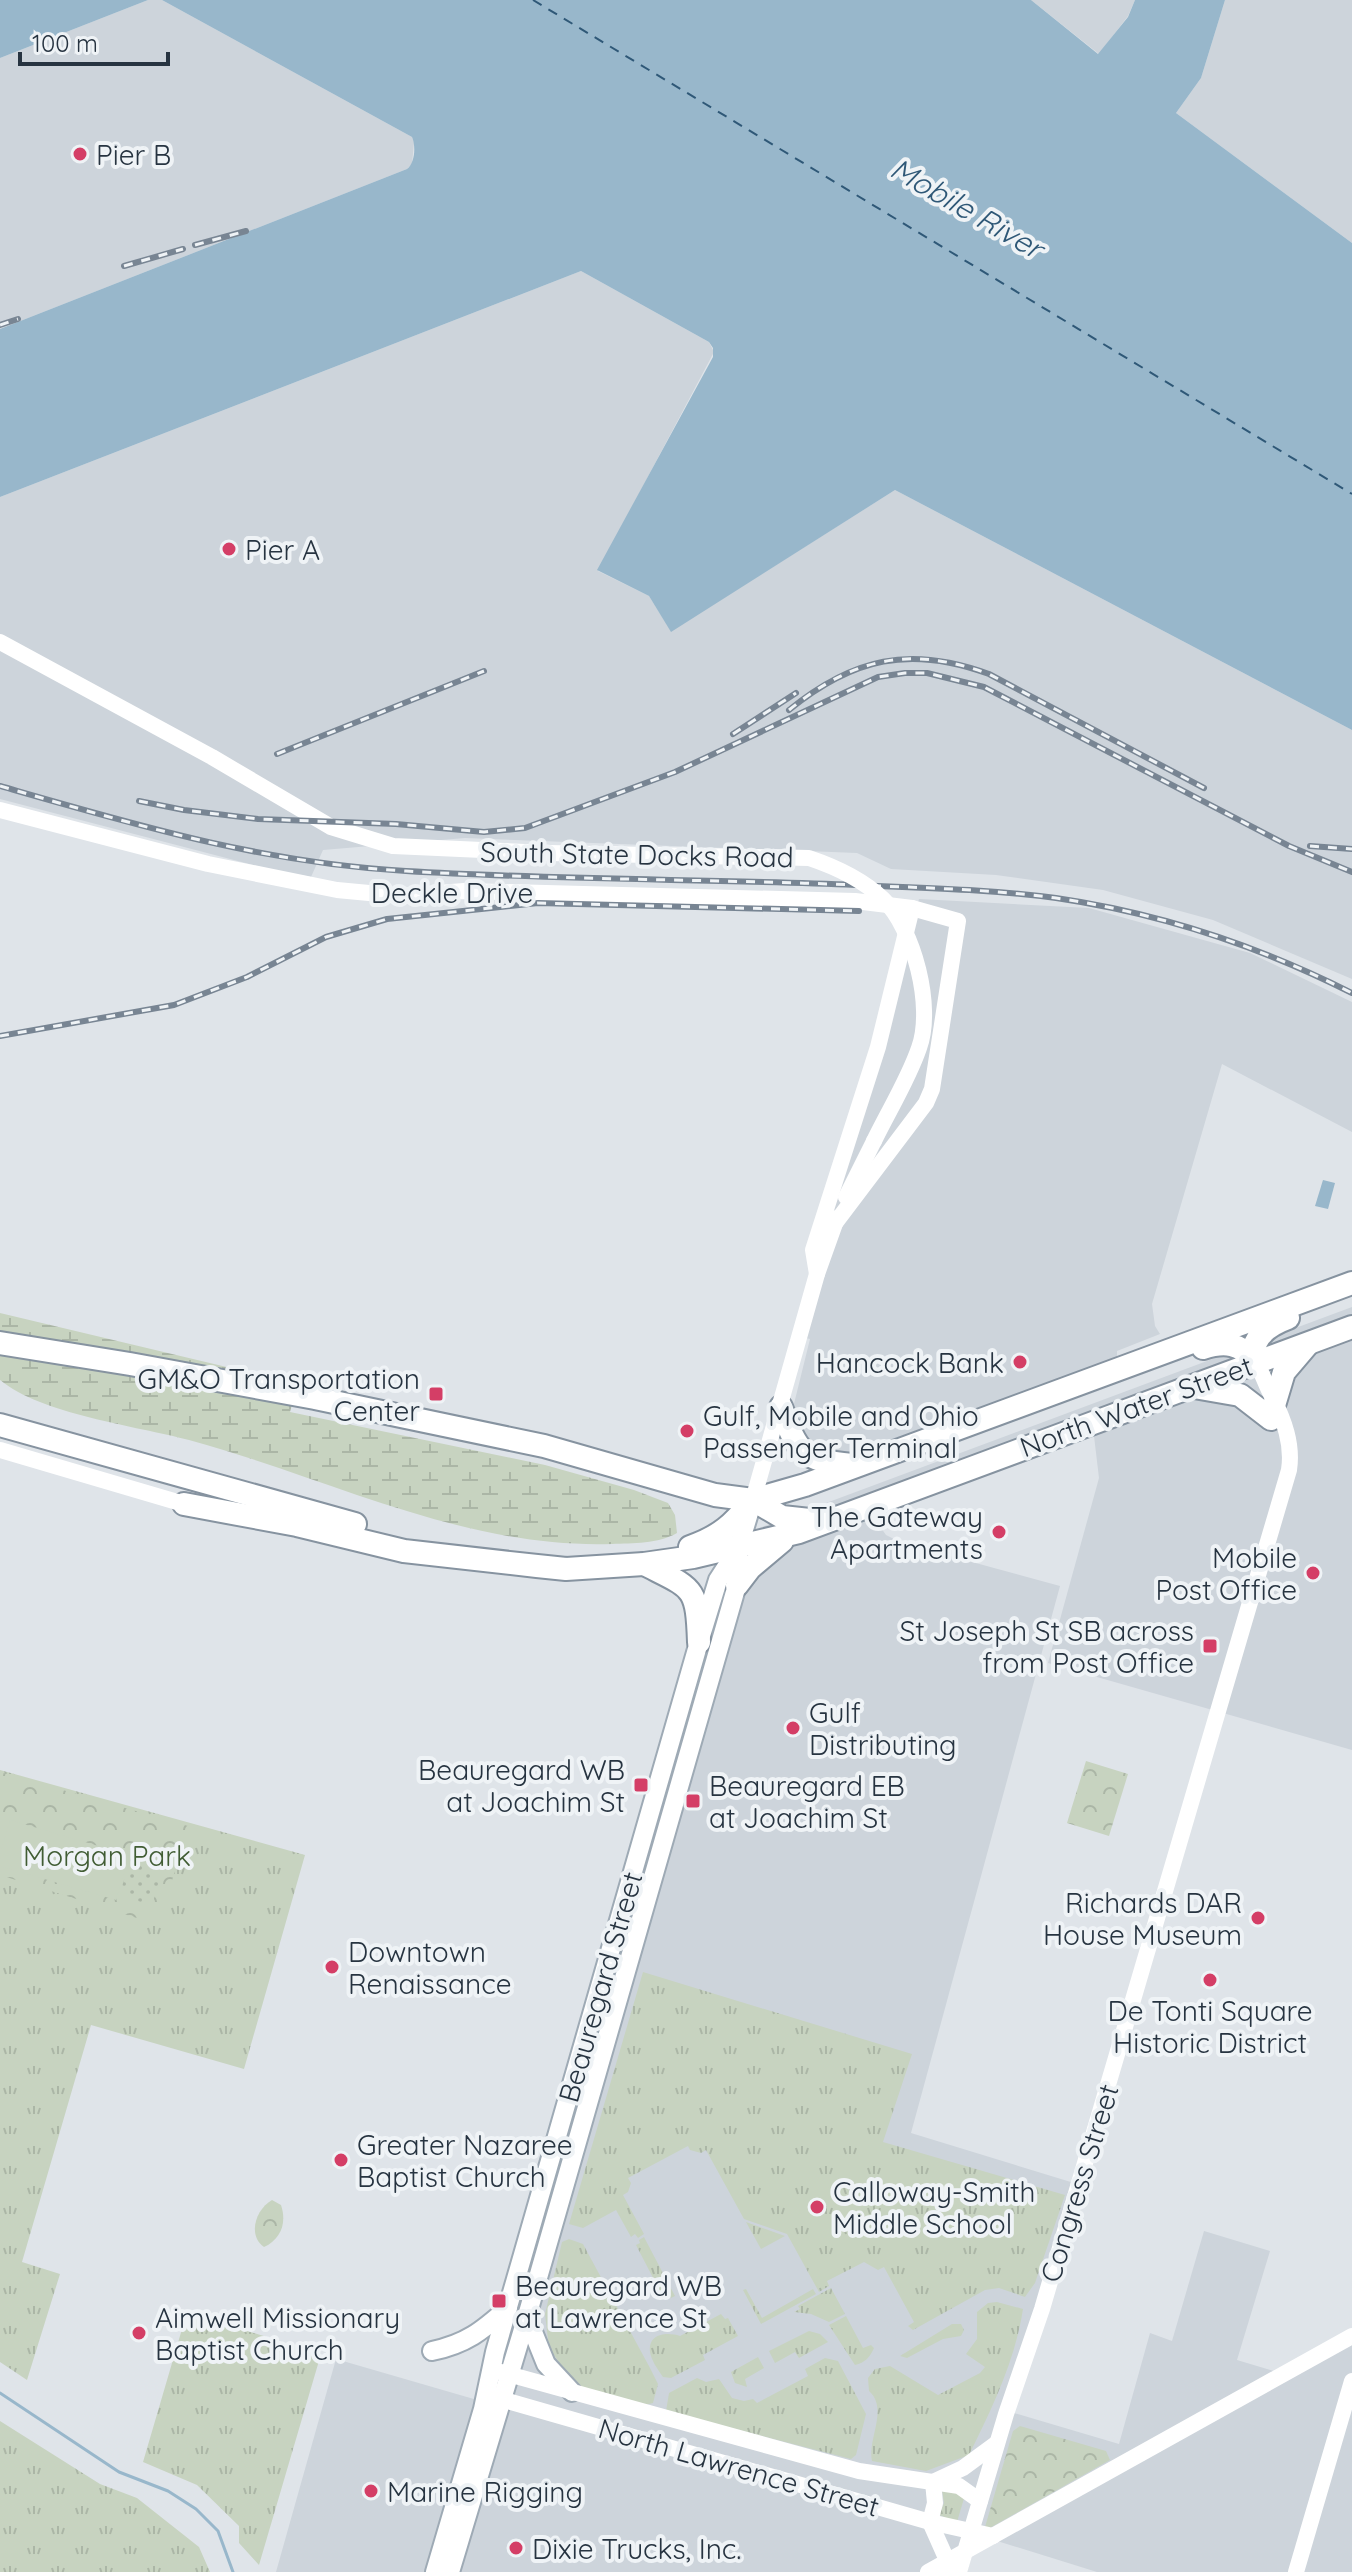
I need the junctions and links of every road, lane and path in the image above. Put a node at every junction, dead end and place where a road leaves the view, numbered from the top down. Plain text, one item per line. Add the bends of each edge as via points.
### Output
1 (0, 642) edge
2 (0, 810) edge
3 (912, 908) junction
4 (874, 1141) joint
5 (833, 1226) junction
6 (817, 1274) junction
7 (1352, 1283) edge
8 (1352, 1327) edge
9 (0, 1343) edge
10 (1310, 1343) junction
11 (1255, 1362) junction
12 (1083, 1381) junction
13 (1189, 1386) junction
14 (781, 1407) junction
15 (1273, 1410) junction
16 (0, 1425) edge
17 (0, 1450) edge
18 (857, 1465) junction
19 (753, 1500) junction
20 (184, 1504) joint
21 (823, 1521) junction
22 (799, 1532) junction
23 (739, 1546) junction
24 (480, 1558) junction
25 (644, 1564) junction
26 (737, 1585) junction
27 (699, 1642) junction
28 (655, 1794) junction
29 (634, 1944) junction
30 (567, 2103) junction
31 (508, 2308) junction
32 (527, 2316) junction
33 (1352, 2336) edge
34 (432, 2351) dead end
35 (501, 2372) junction
36 (1352, 2381) edge
37 (572, 2392) junction
38 (494, 2397) junction
39 (997, 2443) junction
40 (933, 2482) junction
41 (980, 2501) junction
42 (930, 2522) junction
43 (970, 2533) junction
44 (993, 2536) junction
45 (965, 2551) junction
46 (953, 2568) edge
47 (435, 2572) edge
48 (450, 2572) edge
49 (928, 2572) edge
50 (1296, 2572) edge

1 - 4 street, South State Docks Road, bridge via 331,827 393,846 809,858 835,867 885,900 919,964 924,992 920,1046
2 - 3 street, Deckle Drive via 208,864 337,890 401,896 464,891 764,897
3 - 5 street, Deckle Drive via 958,921 932,1089
3 - 6 street via 878,1047 813,1250
4 - 5 street, Beauregard Street
5 - 6 street, Beauregard Street
6 - 14 street, Beauregard Street
7 - 11 highway via 1322,1305 1267,1328 1255,1344
7 - 12 highway, North Water Street
8 - 10 highway, North Water Street
9 - 19 highway via 315,1398 544,1446 715,1495
10 - 11 highway, North Water Street
10 - 15 highway via 1284,1372
11 - 12 highway via 1242,1348 1222,1344 1123,1378
11 - 13 highway, North Water Street
11 - 15 street, Congress Street
12 - 18 highway, North Water Street
13 - 15 highway via 1240,1395
13 - 21 highway, North Water Street
14 - 18 highway via 797,1446 809,1457
14 - 19 street, Beauregard Street
15 - 39 street, Congress Street via 1289,1470 1042,2309
16 - 24 highway
17 - 20 street
18 - 19 highway, North Water Street
19 - 21 highway via 782,1517
19 - 23 main road, Beauregard Street
19 - 25 highway via 730,1527 709,1540
20 - 24 highway via 404,1551
21 - 22 highway, North Water Street
22 - 23 highway, North Water Street
22 - 26 highway via 764,1554
23 - 25 highway, North Water Street
23 - 26 main road, Beauregard Street
23 - 27 main road, Beauregard Street via 718,1580
24 - 25 highway via 566,1569
25 - 27 highway via 689,1590 698,1608
26 - 29 main road, Beauregard Street
27 - 28 main road, Beauregard Street
28 - 29 main road via 653,1837 627,1930
28 - 30 main road, Beauregard Street
29 - 30 main road via 619,1960 589,2059
29 - 32 main road, Beauregard Street
30 - 31 main road, Beauregard Street
31 - 34 main road via 473,2337
31 - 35 main road, Beauregard Street
32 - 35 main road, Beauregard Street
32 - 37 main road via 546,2364
33 - 44 street
35 - 37 street, North Lawrence Street
35 - 38 main road, Beauregard Street
36 - 50 street
37 - 40 street, North Lawrence Street via 859,2471
38 - 42 street, North Lawrence Street
38 - 47 main road, Beauregard Street
38 - 48 main road, Beauregard Street
39 - 40 street
39 - 41 street, Congress Street
40 - 41 street, North Lawrence Street via 959,2486
40 - 42 street
41 - 43 street, Congress Street
42 - 43 street, North Lawrence Street
42 - 46 street
43 - 44 street, North Lawrence Street
43 - 45 street, Congress Street
44 - 45 street
45 - 46 street
46 - 49 street

